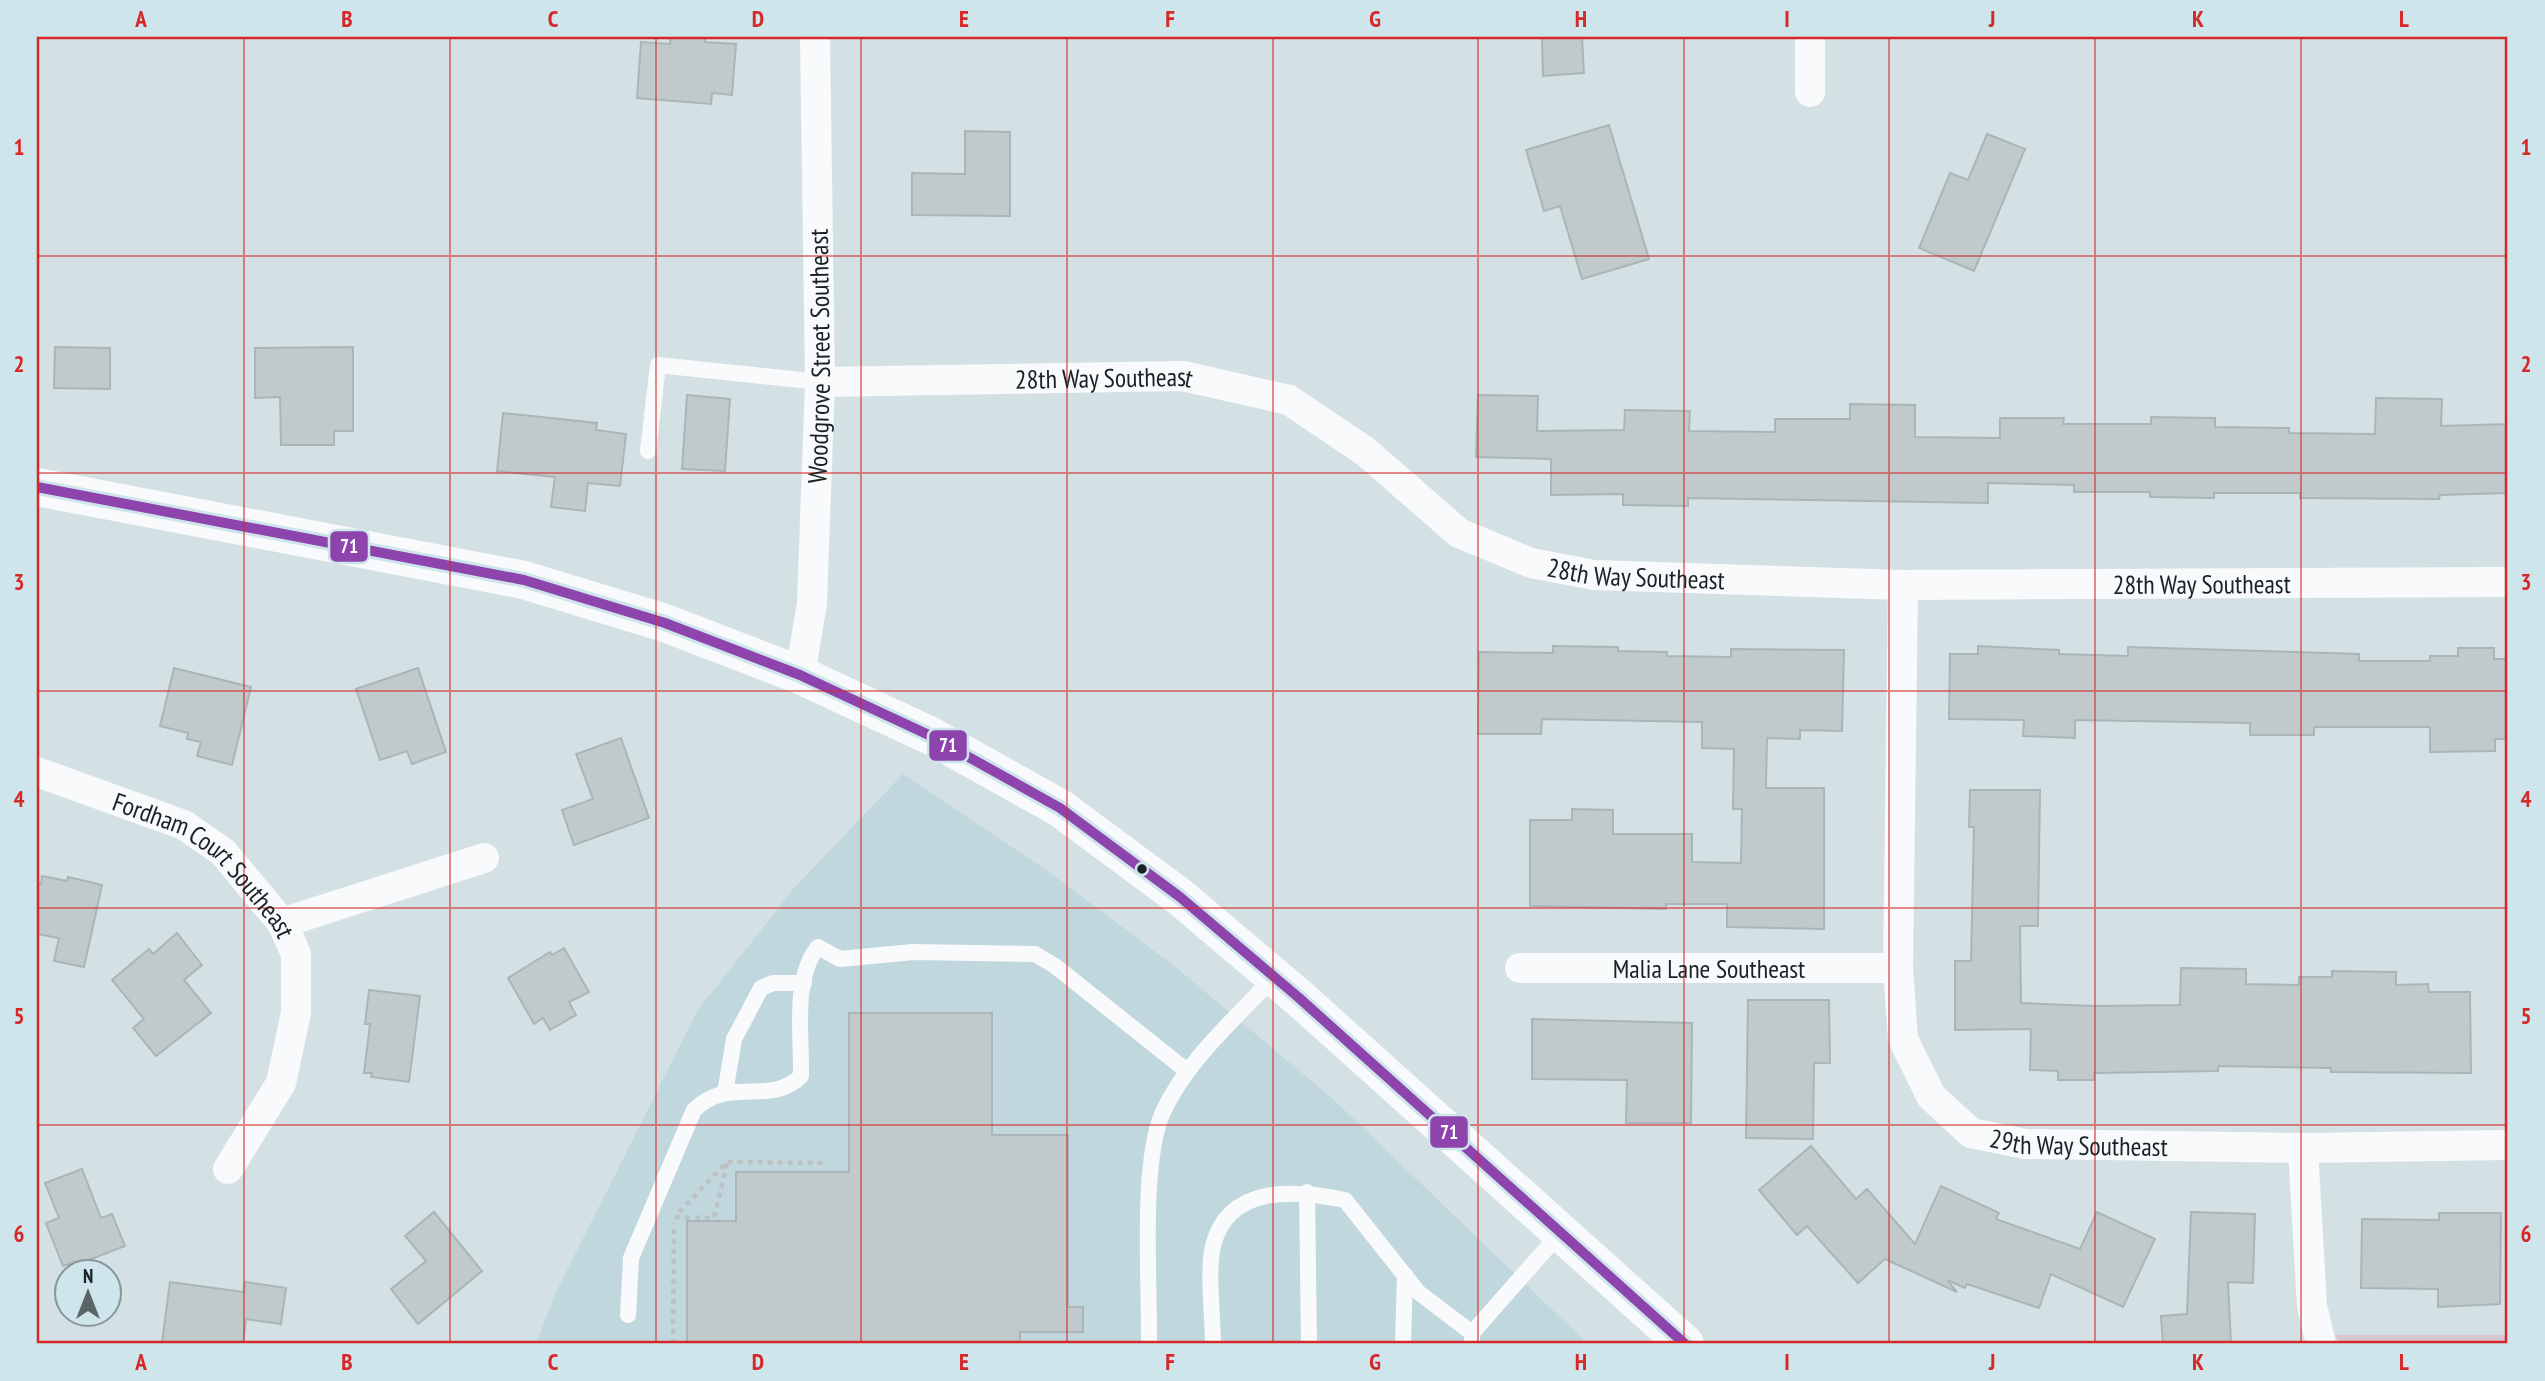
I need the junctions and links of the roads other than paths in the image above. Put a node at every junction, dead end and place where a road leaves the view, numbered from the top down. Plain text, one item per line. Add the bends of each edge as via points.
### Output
1 (815, 37) edge
2 (1810, 37) edge
3 (1810, 92) dead end
4 (820, 382) junction
5 (648, 451) dead end
6 (37, 487) edge
7 (2508, 582) edge
8 (1903, 585) junction
9 (800, 674) junction
10 (37, 772) edge
11 (484, 859) dead end
12 (282, 923) junction
13 (1520, 968) dead end
14 (1898, 968) junction
15 (1274, 977) junction
16 (804, 983) junction
17 (1187, 1072) junction
18 (725, 1093) junction
19 (2508, 1145) edge
20 (2303, 1147) junction
21 (228, 1169) dead end
22 (1307, 1192) junction
23 (1561, 1232) junction
24 (1405, 1275) junction
25 (628, 1314) dead end
26 (1472, 1339) edge
27 (1149, 1344) edge
28 (1213, 1344) edge
29 (1309, 1344) edge
30 (1403, 1344) edge
31 (1685, 1344) edge
32 (2321, 1344) edge

1 - 4 street, Woodgrove Street Southeast
2 - 3 street
4 - 5 lane via 658,365
4 - 8 street, 28th Way Southeast via 1183,376 1289,400 1366,452 1459,533 1531,563 1594,575
4 - 9 street, Woodgrove Street Southeast via 812,603
6 - 9 street via 524,580 665,623
7 - 8 street, 28th Way Southeast
8 - 14 street, 29th Way Southeast
9 - 15 street via 931,736 1060,808 1180,897
10 - 12 street, Fordham Court Southeast via 184,825 223,852
11 - 12 street
12 - 21 street, Fordham Court Southeast via 296,954 296,1013 281,1083
13 - 14 street, Malia Lane Southeast
14 - 20 street, 29th Way Southeast via 1903,1039 1931,1096 1971,1133 2025,1144
15 - 17 lane
15 - 23 street
16 - 17 lane via 807,960 818,947 840,959 913,952 1035,954
16 - 18 lane via 773,983 761,988 734,1039
16 - 18 lane via 802,1076 785,1090
17 - 27 lane via 1156,1131
18 - 25 lane via 713,1094 694,1110 631,1258
19 - 20 street, 29th Way Southeast
20 - 32 street via 2312,1306
22 - 24 lane via 1345,1200
22 - 28 lane via 1272,1194 1245,1202 1224,1220 1212,1247
22 - 29 lane
23 - 26 lane
23 - 31 street
24 - 26 lane
24 - 30 lane

